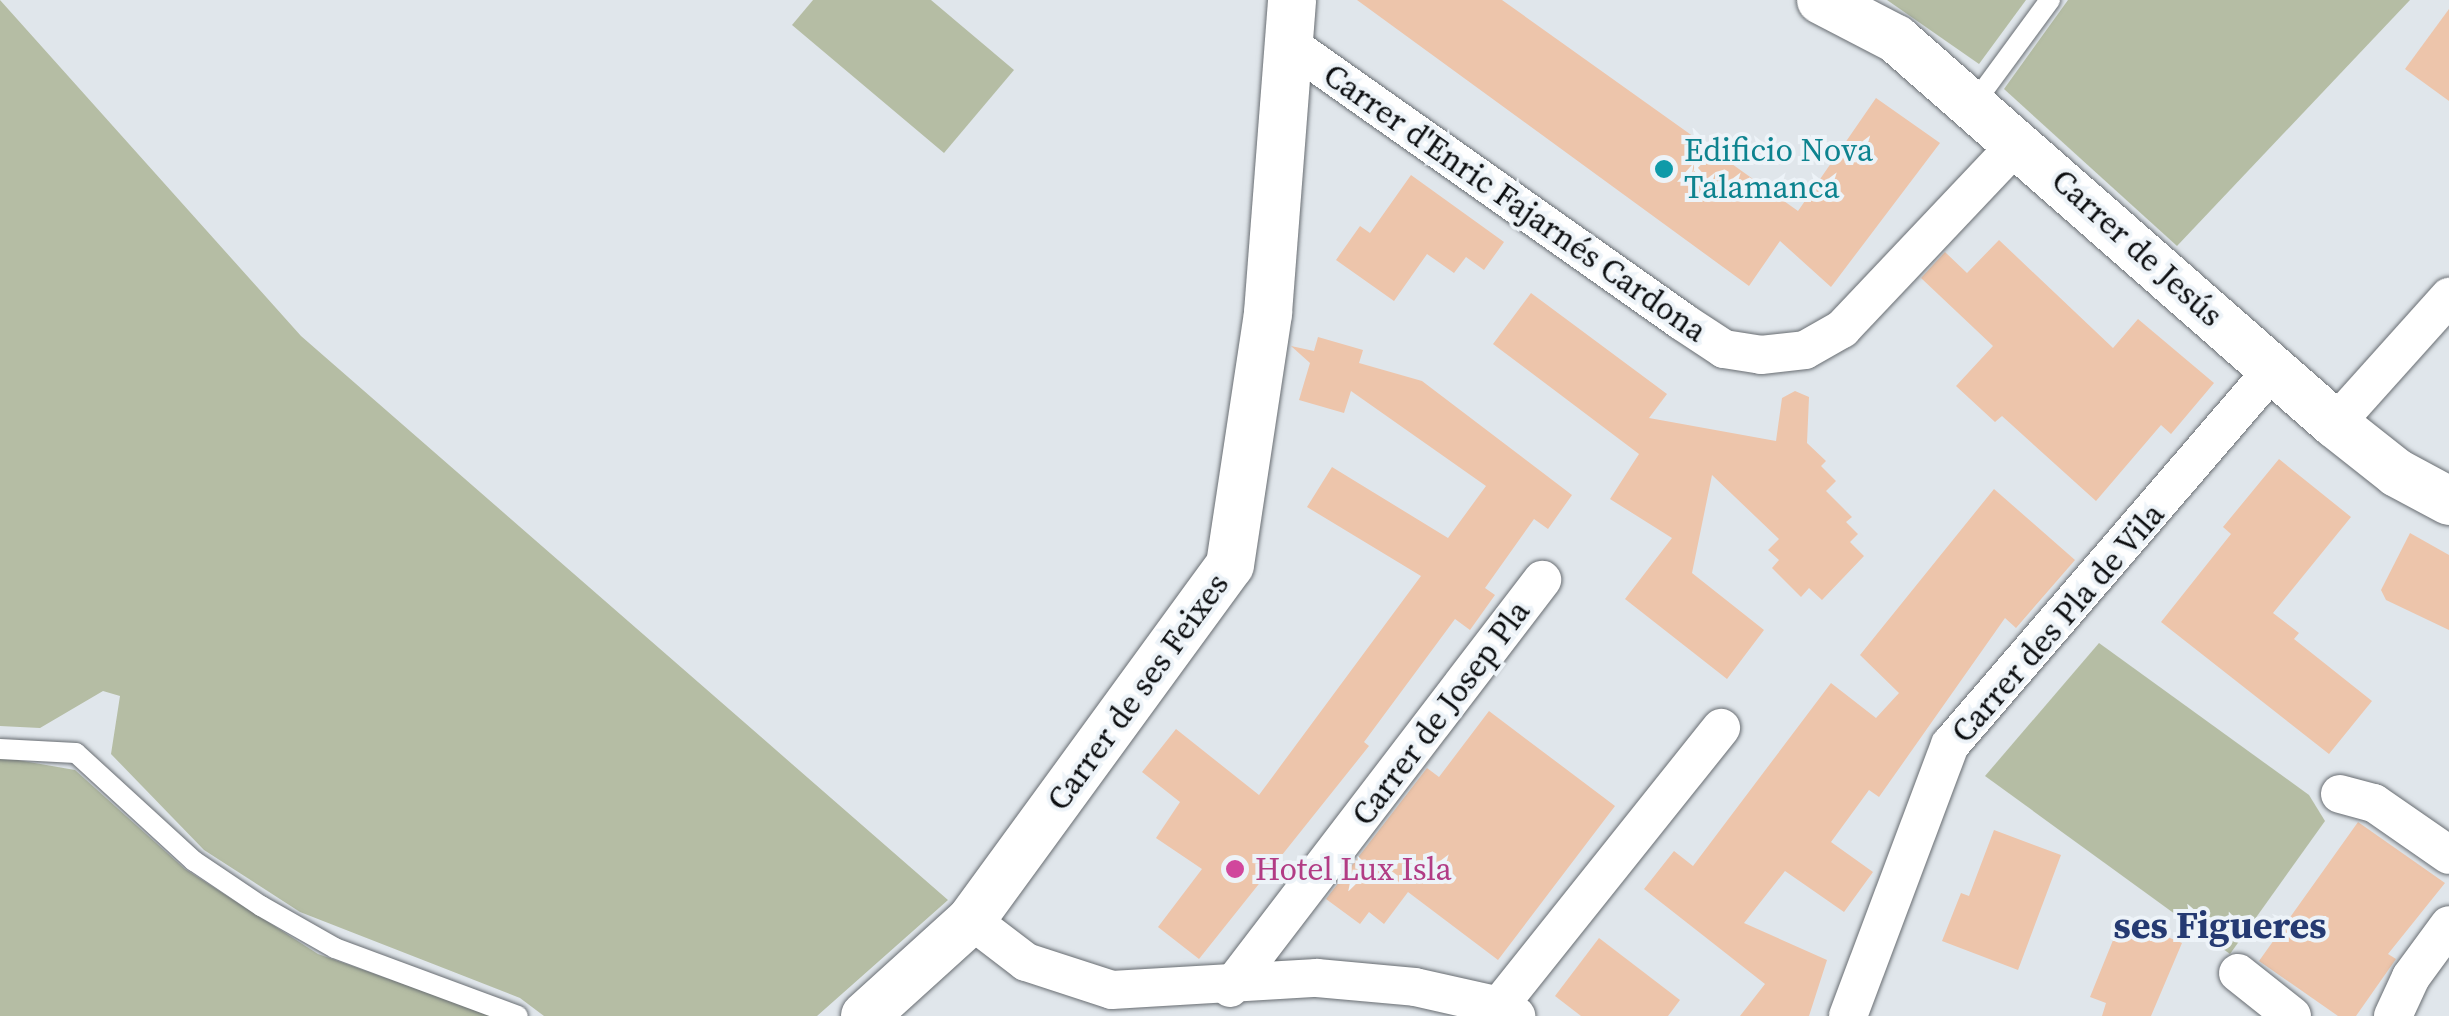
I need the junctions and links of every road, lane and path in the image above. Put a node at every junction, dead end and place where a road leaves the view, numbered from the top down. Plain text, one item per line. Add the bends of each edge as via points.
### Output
1 (1821, 0) edge
2 (2050, 0) edge
3 (1291, 22) edge
4 (1975, 102) junction
5 (2018, 142) junction
6 (2449, 296) edge
7 (2272, 369) junction
8 (2335, 424) junction
9 (2449, 501) edge
10 (1542, 580) dead end
11 (1720, 728) dead end
12 (0, 749) edge
13 (2340, 794) dead end
14 (2449, 856) edge
15 (971, 920) junction
16 (2449, 925) edge
17 (2238, 973) dead end
18 (1230, 988) junction
19 (1508, 1011) edge
20 (518, 1016) edge
21 (865, 1016) edge
22 (1848, 1016) edge
23 (2292, 1016) edge
24 (2393, 1016) edge

1 - 4 street, Carrer de Jesús via 1896,39
2 - 4 lane
3 - 5 street, Carrer d'Enric Fajarnés Cardona via 1683,322 1724,348 1761,355 1804,350 1842,329
3 - 15 street, Carrer de ses Feixes via 1268,313 1230,565
4 - 5 street, Carrer de Jesús
5 - 7 street, Carrer de Jesús
6 - 8 street
7 - 8 street, Carrer de Jesús
7 - 22 street, Carrer des Pla de Vila via 1950,745
8 - 9 street, Carrer de Jesús via 2397,473
10 - 18 street, Carrer de Josep Pla
11 - 19 street
12 - 20 lane via 76,752 194,861 261,906 335,948
13 - 14 street via 2374,803
15 - 18 street via 1026,962 1112,990
15 - 21 street, Carrer de ses Feixes
16 - 24 street via 2411,977
17 - 23 street
18 - 19 street via 1318,978 1416,987

